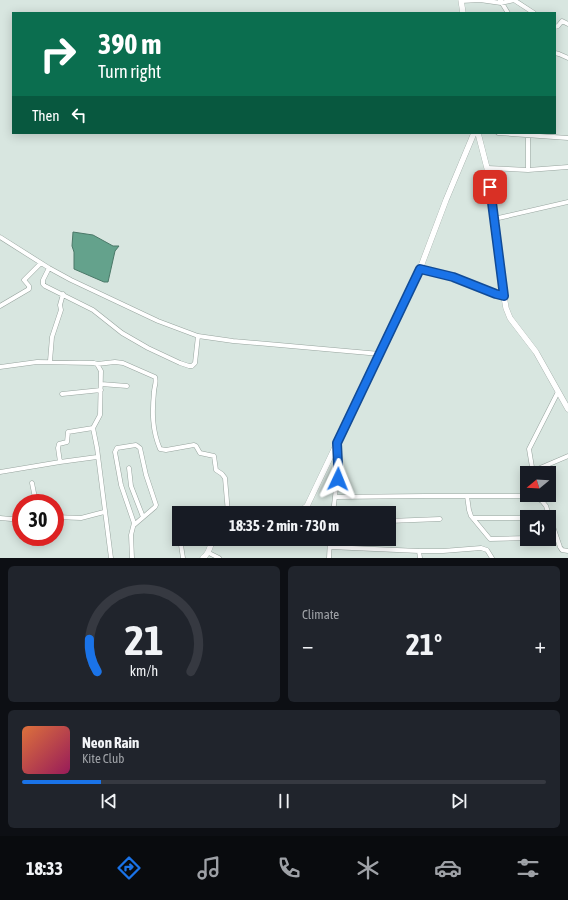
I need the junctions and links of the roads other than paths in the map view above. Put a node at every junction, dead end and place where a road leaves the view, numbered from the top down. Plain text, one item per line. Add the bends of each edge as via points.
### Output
1 (461, 1) edge
2 (500, 1) edge
3 (463, 12) edge
4 (507, 12) edge
5 (532, 12) edge
6 (568, 24) edge
7 (556, 27) edge
8 (556, 53) edge
9 (568, 58) edge
10 (474, 134) edge
11 (478, 134) edge
12 (528, 134) edge
13 (568, 138) edge
14 (568, 167) edge
15 (487, 168) junction
16 (528, 170) junction
17 (568, 202) edge
18 (494, 219) junction
19 (0, 237) edge
20 (41, 263) junction
21 (50, 268) junction
22 (420, 269) junction
23 (63, 294) junction
24 (504, 296) junction
25 (0, 306) edge
26 (198, 336) junction
27 (380, 354) junction
28 (50, 361) junction
29 (98, 364) junction
30 (0, 367) edge
31 (101, 384) junction
32 (127, 386) dead end
33 (101, 390) junction
34 (558, 392) junction
35 (62, 394) dead end
36 (568, 409) edge
37 (93, 428) junction
38 (337, 443) junction
39 (568, 456) edge
40 (97, 457) junction
41 (60, 462) junction
42 (533, 466) edge
43 (545, 466) edge
44 (129, 468) dead end
45 (0, 472) edge
46 (32, 483) dead end
47 (34, 494) edge
48 (467, 496) junction
49 (520, 496) edge
50 (335, 497) junction
51 (227, 506) edge
52 (307, 506) edge
53 (334, 506) edge
54 (104, 512) junction
55 (64, 517) edge
56 (143, 517) junction
57 (0, 518) edge
58 (473, 518) junction
59 (520, 518) edge
60 (12, 519) edge
61 (396, 520) edge
62 (440, 520) dead end
63 (134, 525) junction
64 (556, 535) edge
65 (520, 538) edge
66 (181, 546) edge
67 (330, 547) joint
68 (419, 551) junction
69 (568, 551) edge
70 (210, 555) edge
71 (111, 558) edge
72 (132, 558) edge
73 (183, 558) edge
74 (203, 558) edge
75 (219, 558) edge
76 (329, 558) edge
77 (420, 558) edge
78 (492, 558) edge

1 - 2 street
1 - 3 street
2 - 4 street
2 - 5 street via 516,1
6 - 7 street via 562,21
8 - 9 street
10 - 22 street
11 - 15 street
12 - 13 street
12 - 16 street
14 - 16 street
15 - 16 street
15 - 18 street
17 - 18 street
18 - 24 street
19 - 20 street
20 - 21 street
20 - 25 street via 24,280 29,288
21 - 23 street via 43,284
21 - 26 street via 144,315
22 - 24 street via 453,277
22 - 27 street
23 - 26 street via 93,310 133,340 189,366 195,363
23 - 28 street via 61,310 52,337
24 - 34 street via 510,318 536,352
26 - 27 street
27 - 38 street
28 - 29 street
28 - 30 street
29 - 31 street
29 - 51 street via 123,363 155,377 153,425 160,449 194,445 200,453 214,456 216,470 225,478
31 - 32 street
31 - 33 street
33 - 35 street
33 - 37 street via 100,415
34 - 36 street
34 - 42 street via 529,449
37 - 40 street
37 - 41 street via 68,432 67,442 58,446
38 - 50 street
38 - 52 street
39 - 43 street
40 - 41 street
40 - 54 street
41 - 45 street
44 - 56 street via 134,494
46 - 47 street
48 - 49 street
48 - 50 street
48 - 58 street
50 - 53 street
54 - 55 street via 81,518
54 - 71 street
56 - 63 street
56 - 63 street via 156,505 140,448 136,445 117,448 115,452 121,485
57 - 60 street
58 - 59 street
58 - 65 street via 492,540
61 - 62 street
63 - 72 street via 131,535
64 - 69 street via 561,549
66 - 73 street
67 - 68 street
67 - 76 street
68 - 77 street
68 - 78 street via 482,548 487,550
70 - 74 street
70 - 75 street

